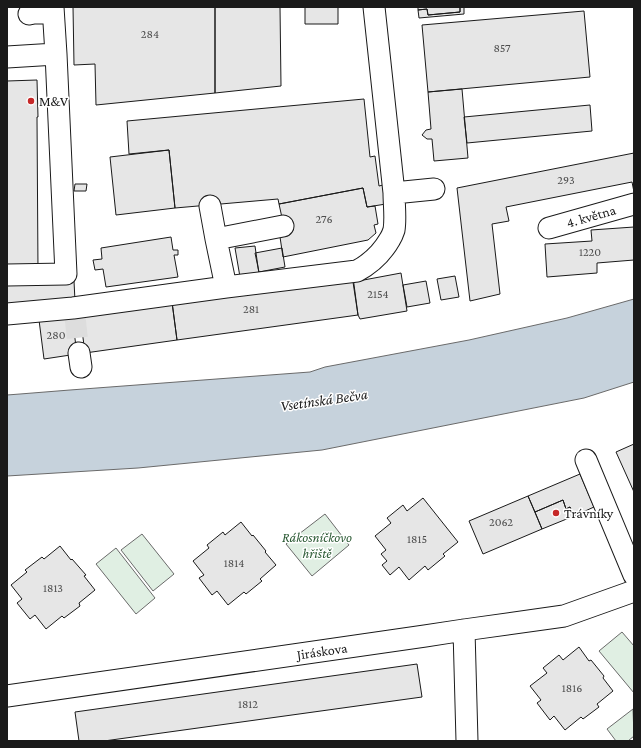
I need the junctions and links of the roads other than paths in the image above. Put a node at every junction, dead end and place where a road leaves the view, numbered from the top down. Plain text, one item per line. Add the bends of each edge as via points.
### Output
1 (374, 7) edge
2 (53, 10) edge
3 (29, 14) dead end
4 (56, 54) junction
5 (7, 57) edge
6 (434, 189) dead end
7 (394, 193) junction
8 (634, 204) edge
9 (210, 206) dead end
10 (283, 226) dead end
11 (549, 228) dead end
12 (216, 239) junction
13 (7, 275) edge
14 (226, 287) junction
15 (7, 314) edge
16 (586, 460) dead end
17 (634, 576) edge
18 (634, 591) edge
19 (464, 630) junction
20 (7, 696) edge
21 (467, 741) edge

1 - 7 street
2 - 3 street
2 - 4 street
4 - 5 street
4 - 13 street via 66,274
6 - 7 street
7 - 14 street via 394,232 376,258 366,266 357,271
8 - 11 street, 4. května
9 - 12 street
10 - 12 street
12 - 14 street
14 - 15 street via 74,312
16 - 17 street
18 - 19 street, Jiráskova via 564,616
19 - 20 street, Jiráskova
19 - 21 street

